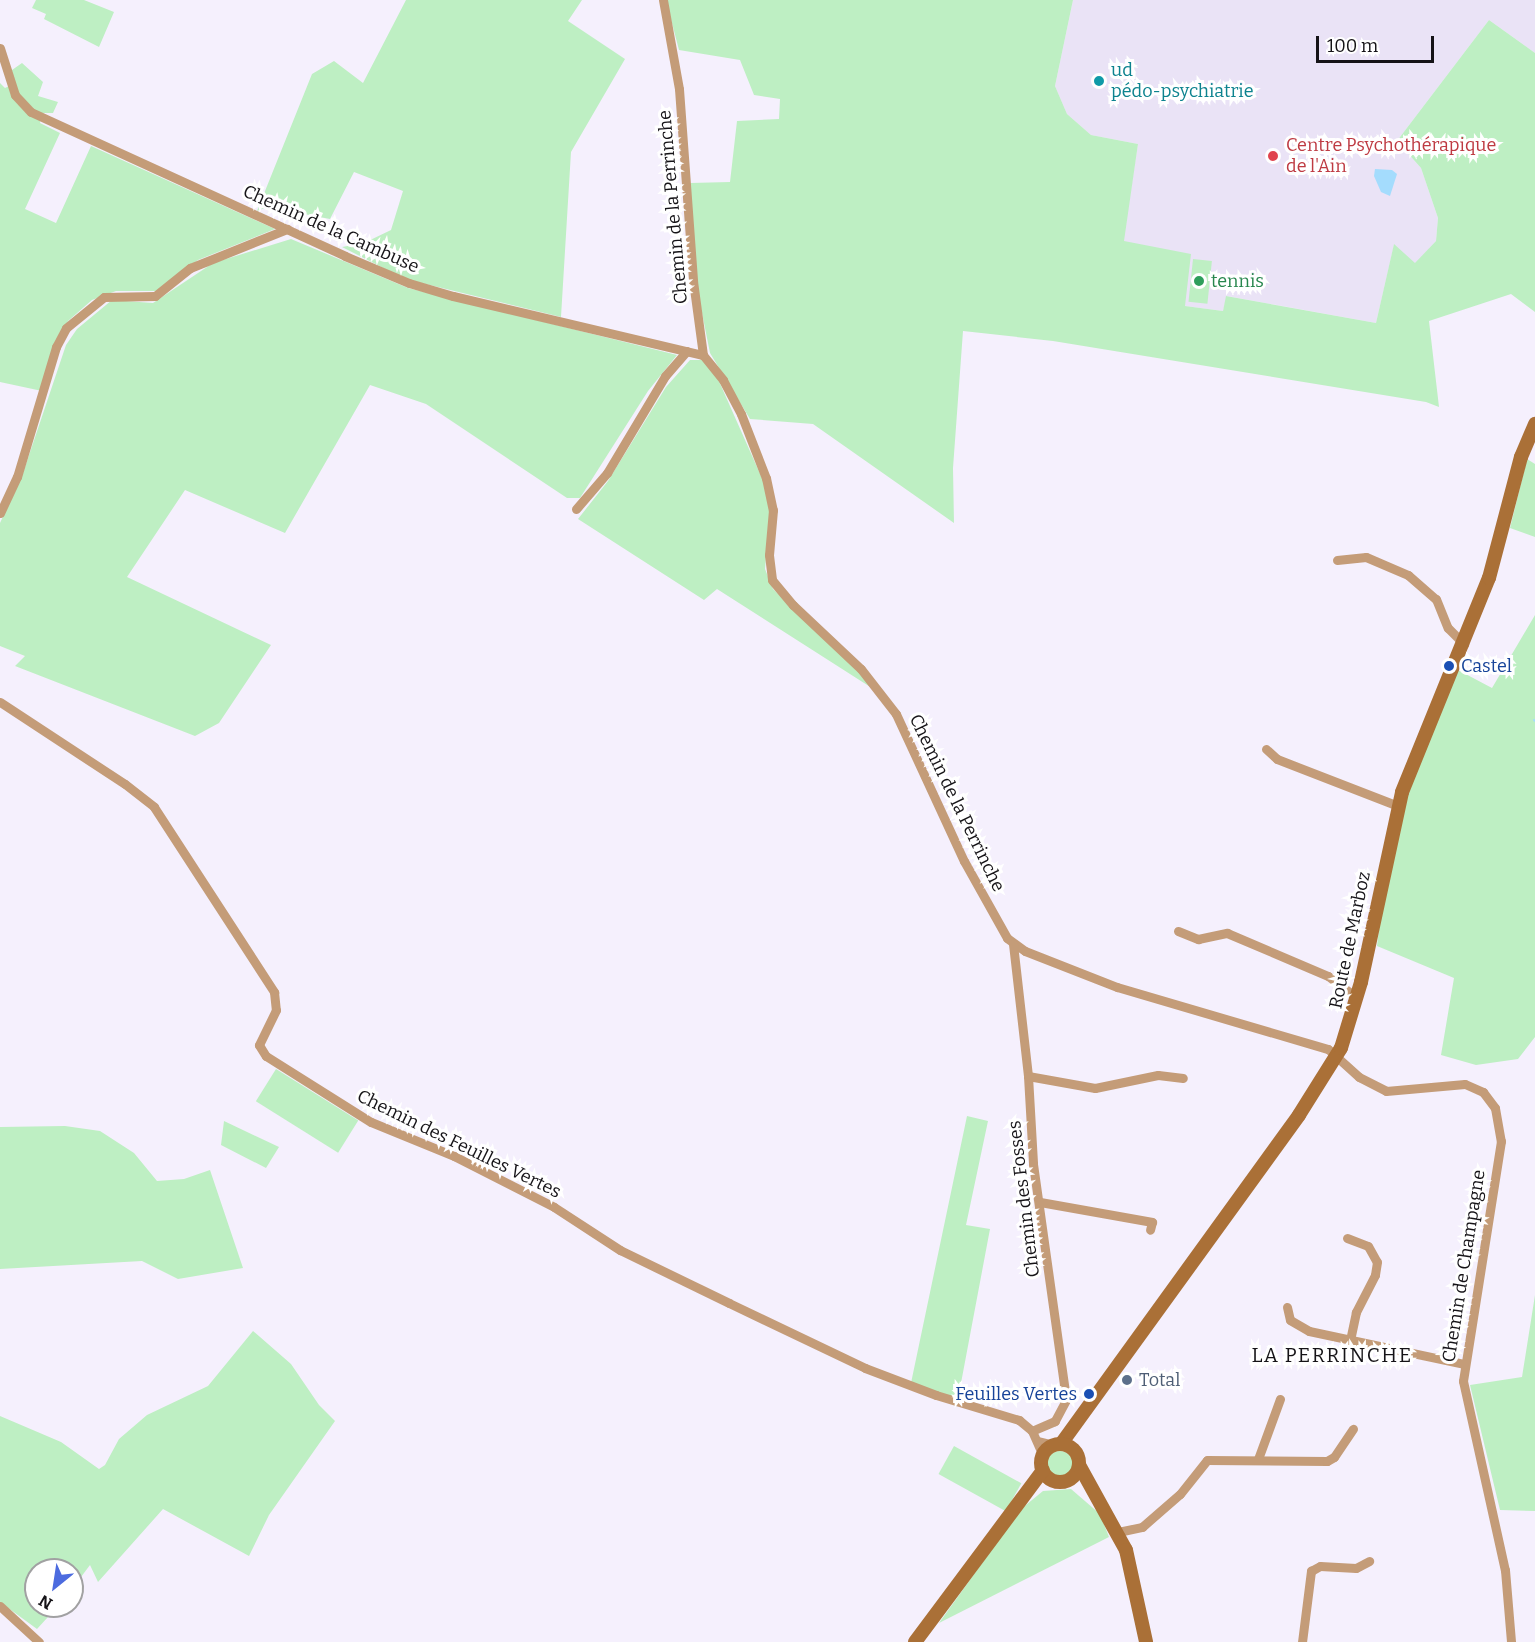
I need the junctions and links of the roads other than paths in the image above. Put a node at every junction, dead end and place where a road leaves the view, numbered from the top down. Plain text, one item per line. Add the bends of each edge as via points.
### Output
1 (663, 0) edge
2 (0, 48) edge
3 (287, 229) junction
4 (687, 351) junction
5 (703, 354) junction
6 (1535, 424) edge
7 (576, 509) dead end
8 (0, 513) edge
9 (1337, 560) dead end
10 (1464, 644) junction
11 (0, 702) edge
12 (1266, 749) dead end
13 (1398, 806) junction
14 (1178, 931) dead end
15 (1013, 945) junction
16 (1357, 998) junction
17 (1337, 1055) junction
18 (1028, 1076) junction
19 (1183, 1078) dead end
20 (1040, 1202) junction
21 (1150, 1230) dead end
22 (1347, 1238) dead end
23 (1287, 1307) dead end
24 (1350, 1341) junction
25 (1464, 1364) junction
26 (1281, 1399) dead end
27 (1088, 1408) junction
28 (1353, 1430) dead end
29 (1032, 1431) junction
30 (1038, 1441) junction
31 (1058, 1445) junction
32 (1075, 1451) junction
33 (1043, 1456) junction
34 (1258, 1459) junction
35 (1079, 1465) junction
36 (1053, 1477) junction
37 (1115, 1527) junction
38 (1369, 1561) dead end
39 (0, 1606) edge
40 (39, 1642) edge
41 (915, 1642) edge
42 (1146, 1642) edge
43 (1302, 1642) edge
44 (1511, 1642) edge

1 - 5 street, Chemin de la Perrinche via 679,88 693,281
2 - 3 street, Chemin de la Cambuse via 15,95 31,112
3 - 4 street, Chemin de la Cambuse via 409,283
3 - 8 street via 190,268 155,296 104,297 66,328 56,347 17,477
4 - 5 street, Chemin de la Cambuse
4 - 7 street via 665,376 607,473
5 - 15 street, Chemin de la Perrinche via 741,414 766,478 773,510 769,555 772,580 861,669 896,714 964,861
6 - 10 main road, Route de Marboz via 1521,457 1490,578
9 - 10 street via 1366,557 1408,575 1436,599 1448,628
10 - 13 main road, Route de Marboz via 1418,748
11 - 29 street, Chemin des Feuilles Vertes via 154,807 274,992 276,1010 260,1040 266,1056 371,1122 454,1156 554,1207 620,1250 719,1299 865,1368 936,1395 1012,1417
12 - 13 street via 1277,759
13 - 16 main road, Route de Marboz
14 - 16 street via 1198,939 1227,933 1328,976
15 - 17 street via 1144,996 1316,1044
15 - 18 street, Chemin des Fosses
16 - 17 main road, Route de Marboz
17 - 25 street, Chemin de Champagne via 1359,1077 1386,1091 1465,1084 1482,1092 1495,1108 1501,1141
17 - 27 main road, Route de Marboz via 1299,1115
18 - 19 street via 1095,1088 1158,1075
18 - 20 street, Chemin des Fosses via 1033,1164
20 - 21 street via 1152,1222
20 - 29 street, Chemin des Fosses via 1066,1400 1055,1421
22 - 24 street via 1368,1246 1377,1262 1375,1275 1356,1312
23 - 24 street via 1290,1320 1302,1328
24 - 25 street
25 - 44 street, Chemin de Champagne via 1465,1391 1505,1570
26 - 34 street
27 - 31 main road, Route de Marboz
27 - 32 main road, Route de Marboz
28 - 34 street via 1332,1460
29 - 30 street, Chemin des Feuilles Vertes
30 - 31 street
30 - 33 street
31 - 32 main road
31 - 33 main road
32 - 35 main road
33 - 36 main road
34 - 37 street via 1207,1460 1180,1494 1142,1527
35 - 36 main road via 1074,1475
35 - 37 main road
36 - 37 main road via 1088,1493
36 - 41 main road via 1007,1515
37 - 42 main road via 1132,1571
38 - 43 street via 1356,1568 1320,1566 1311,1571
39 - 40 street

